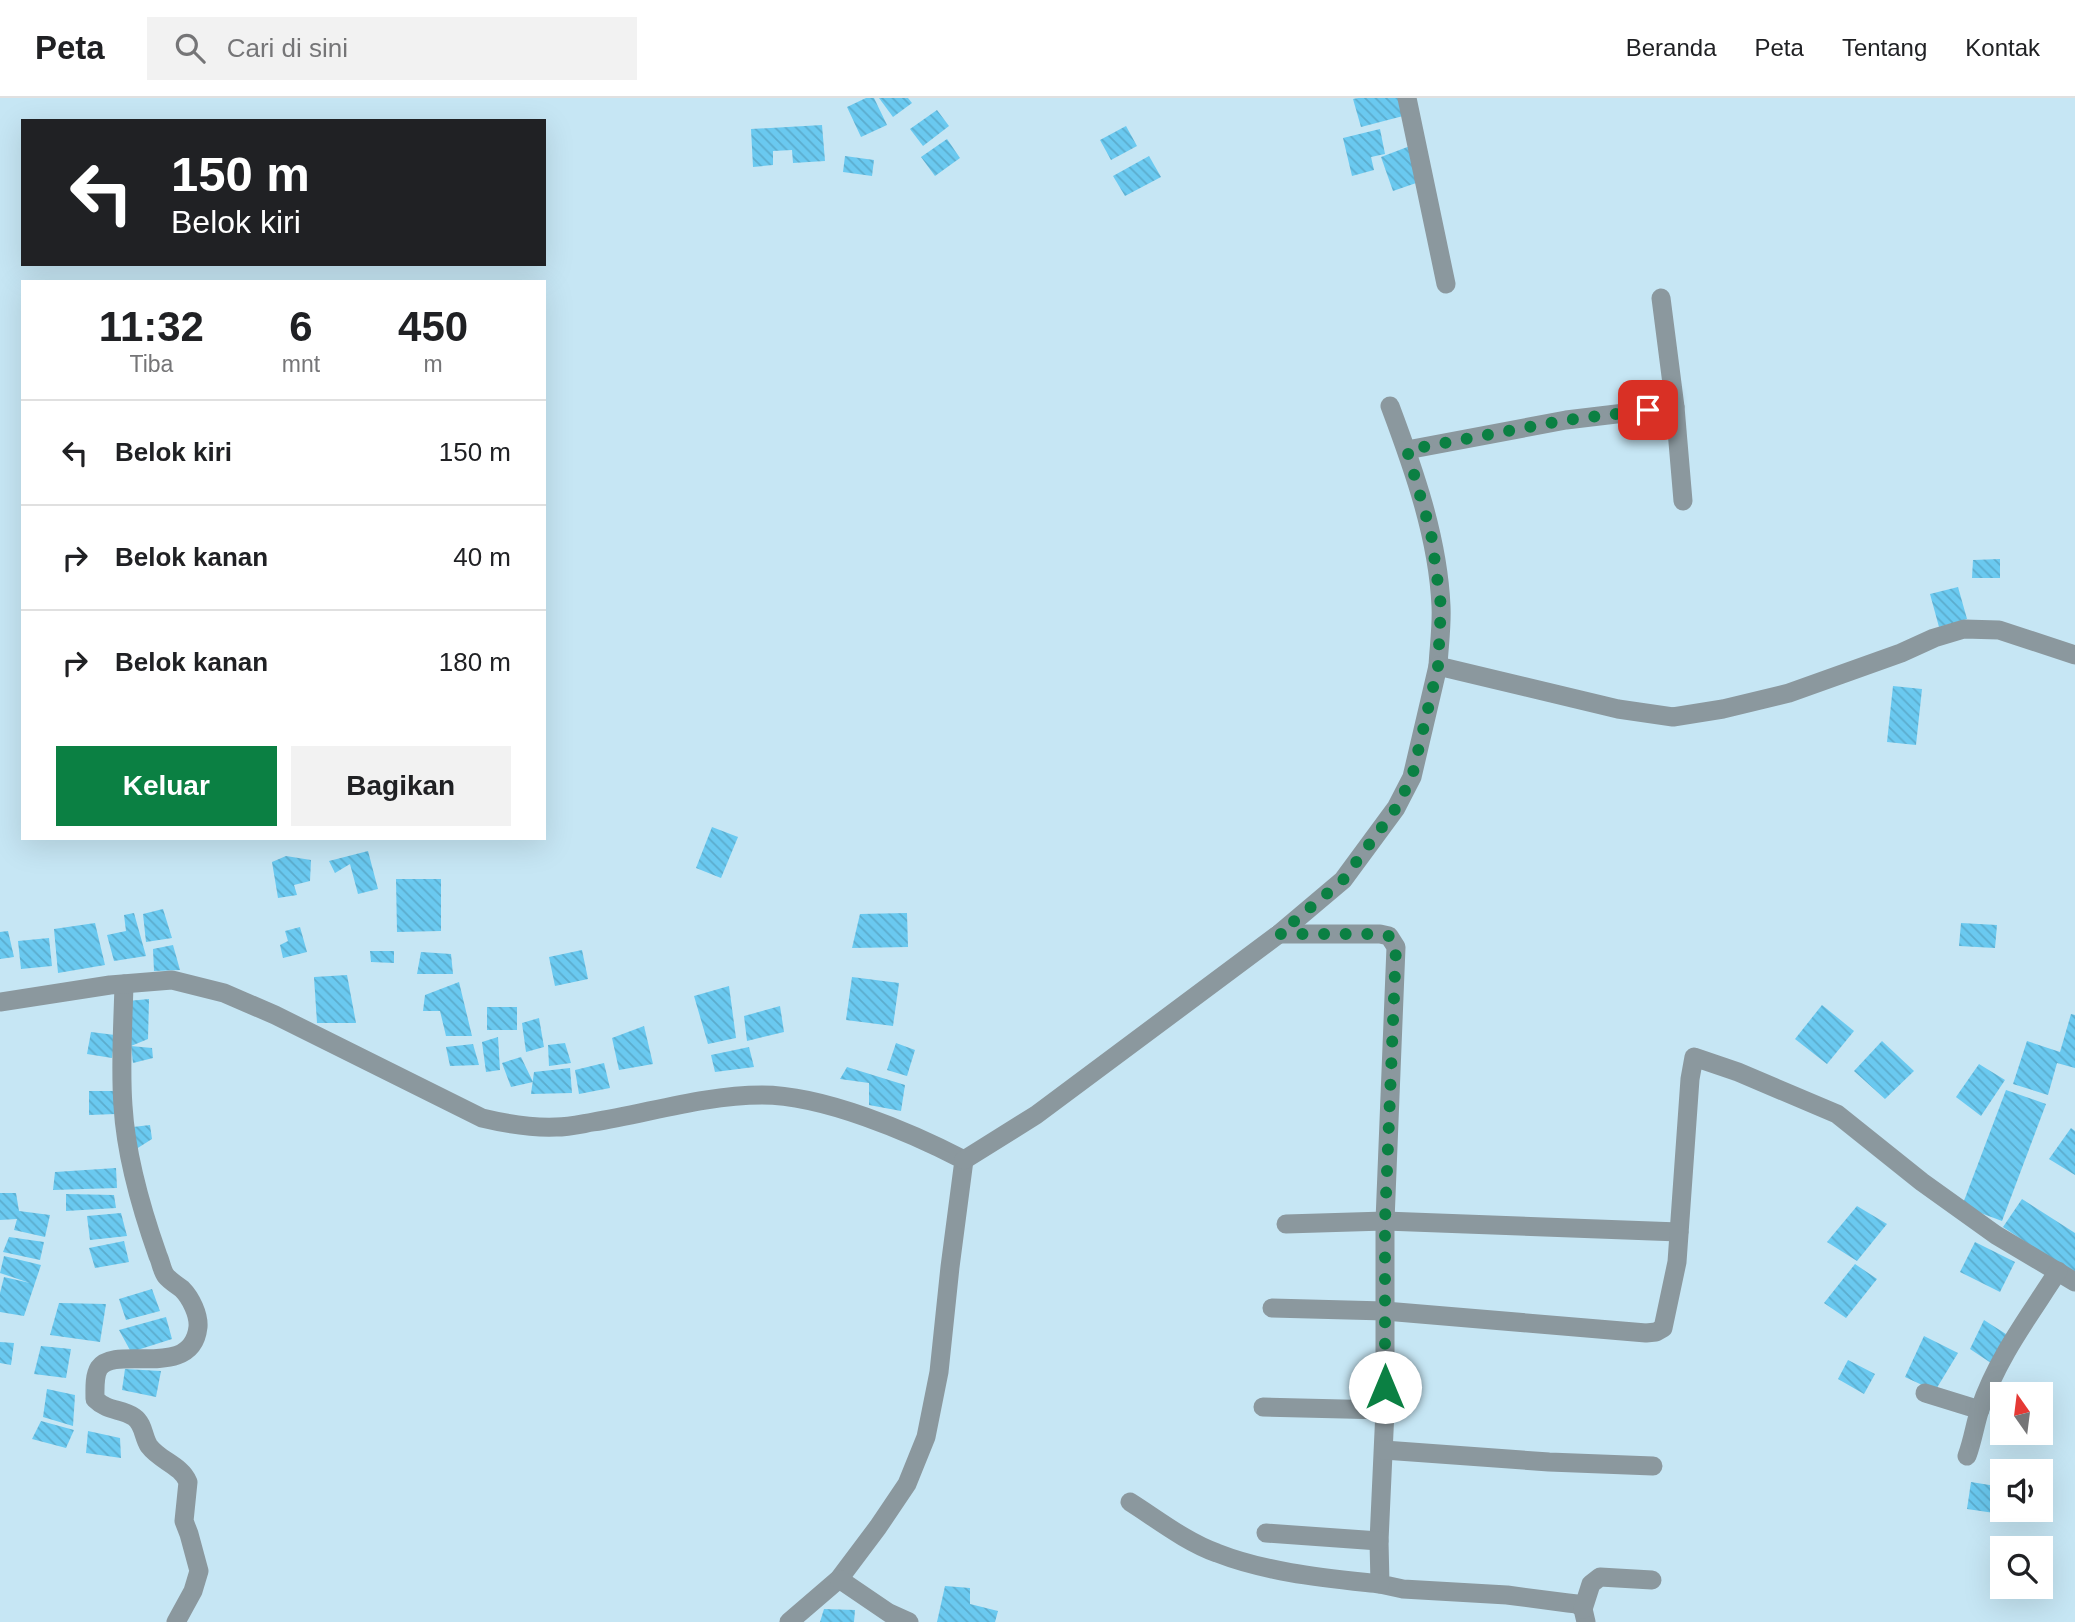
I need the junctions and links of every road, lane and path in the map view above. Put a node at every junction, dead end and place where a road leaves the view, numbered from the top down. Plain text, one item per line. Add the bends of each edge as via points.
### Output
1 (1407, 98) edge
2 (1446, 284) dead end
3 (1661, 298) dead end
4 (1390, 406) dead end
5 (1675, 407) junction
6 (1407, 450) junction
7 (1683, 501) dead end
8 (2075, 655) edge
9 (1438, 666) junction
10 (1279, 934) junction
11 (124, 984) junction
12 (0, 1002) edge
13 (964, 1160) junction
14 (1385, 1221) junction
15 (1286, 1224) dead end
16 (1678, 1232) junction
17 (2067, 1276) edge
18 (1272, 1308) dead end
19 (1385, 1311) junction
20 (1925, 1393) dead end
21 (1263, 1407) dead end
22 (1385, 1410) junction
23 (1980, 1410) junction
24 (1384, 1450) junction
25 (1968, 1456) dead end
26 (1653, 1466) dead end
27 (1130, 1502) dead end
28 (1266, 1533) dead end
29 (1378, 1541) junction
30 (839, 1579) junction
31 (1652, 1580) dead end
32 (1380, 1584) junction
33 (1585, 1616) edge
34 (176, 1622) edge
35 (789, 1622) edge
36 (909, 1622) edge

1 - 2 street
3 - 5 street
4 - 6 street
5 - 6 street via 1566,420
5 - 7 street
6 - 9 street via 1431,533 1441,606
8 - 9 street via 1999,630 1964,629 1789,693 1673,717 1618,709
9 - 10 street via 1412,777 1396,808 1343,880
10 - 13 street via 1036,1115
10 - 14 street via 1380,934 1389,936 1396,947
11 - 12 street
11 - 13 street via 172,980 224,993 482,1118 519,1126 558,1128 694,1102 763,1095 825,1103
11 - 34 street via 123,1106 134,1178 166,1276 189,1298 198,1327 193,1342 178,1355 104,1363 97,1373 95,1399 108,1410 133,1417 150,1447 188,1482 184,1521 199,1571
13 - 30 street via 939,1372 926,1437 907,1484
14 - 15 street
14 - 16 street
14 - 19 street
16 - 17 street via 1694,1057 1838,1114 1996,1235
16 - 19 street via 1667,1317 1656,1332
17 - 23 street via 2003,1357
18 - 19 street
19 - 22 street
20 - 23 street
21 - 22 street
22 - 24 street
23 - 25 street
24 - 26 street
24 - 29 street
27 - 32 street via 1216,1553 1266,1567
28 - 29 street
29 - 32 street
30 - 35 street
30 - 36 street
31 - 33 street via 1600,1577 1591,1584
32 - 33 street via 1577,1604

